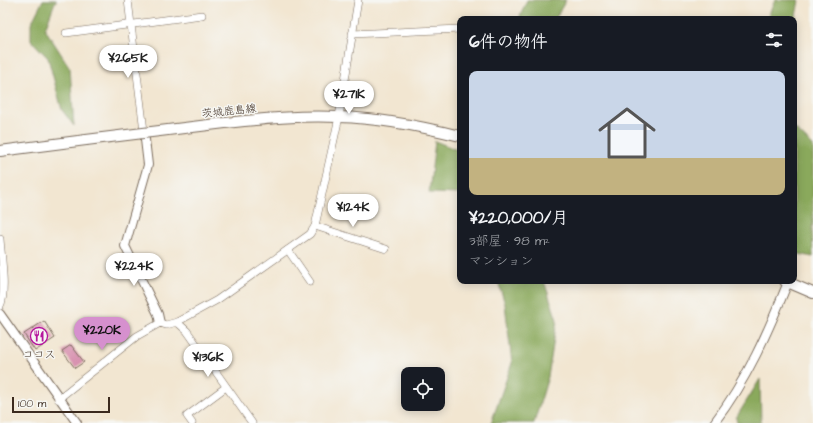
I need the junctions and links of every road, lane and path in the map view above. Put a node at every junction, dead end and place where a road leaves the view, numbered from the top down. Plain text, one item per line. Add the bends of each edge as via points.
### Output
1 (128, 0) edge
2 (358, 0) edge
3 (202, 15) dead end
4 (131, 25) junction
5 (457, 29) edge
6 (66, 34) dead end
7 (352, 34) junction
8 (339, 117) junction
9 (144, 131) joint
10 (457, 135) edge
11 (0, 151) edge
12 (315, 226) junction
13 (0, 239) edge
14 (386, 249) dead end
15 (288, 250) junction
16 (310, 282) dead end
17 (786, 284) edge
18 (792, 284) edge
19 (813, 292) edge
20 (0, 306) edge
21 (0, 314) edge
22 (177, 322) junction
23 (160, 323) junction
24 (226, 387) junction
25 (58, 399) junction
26 (248, 422) edge
27 (77, 423) edge
28 (192, 423) edge
29 (714, 423) edge

1 - 4 street
2 - 7 street
3 - 4 street
4 - 6 street
4 - 9 street
5 - 7 street
7 - 8 street
8 - 10 main road, 茨城鹿島線 via 384,121
8 - 11 main road, 茨城鹿島線, bridge via 282,118 226,123
8 - 12 street
9 - 23 street via 148,165 126,246
12 - 14 street
12 - 15 street via 310,234
13 - 20 street via 4,288
15 - 16 street
15 - 22 street via 216,300
17 - 29 street via 759,350 742,382
18 - 19 main road
21 - 25 street
22 - 23 street via 166,325
22 - 24 street via 187,331
23 - 25 street via 137,336
24 - 26 street
24 - 28 street via 187,416
25 - 27 street

